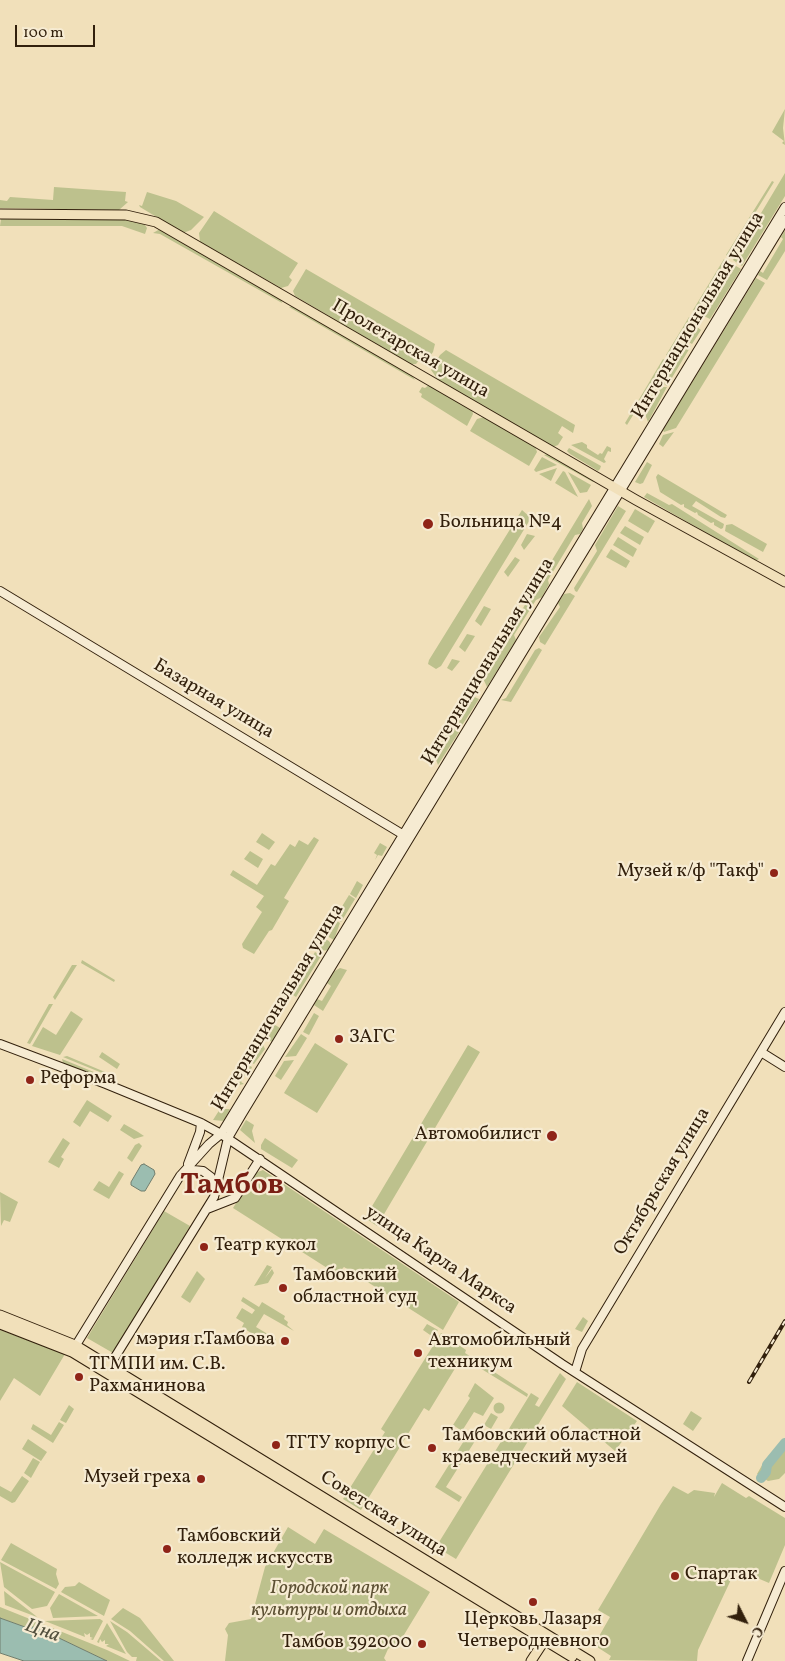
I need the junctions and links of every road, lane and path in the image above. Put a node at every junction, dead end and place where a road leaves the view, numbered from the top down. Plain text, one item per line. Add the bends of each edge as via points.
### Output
1 (785, 207) edge
2 (0, 214) edge
3 (785, 220) edge
4 (617, 488) junction
5 (785, 582) edge
6 (0, 591) edge
7 (406, 836) junction
8 (785, 1012) edge
9 (0, 1044) edge
10 (761, 1052) junction
11 (785, 1067) edge
12 (201, 1123) junction
13 (225, 1136) junction
14 (260, 1159) junction
15 (187, 1166) junction
16 (180, 1176) junction
17 (217, 1190) junction
18 (207, 1209) junction
19 (0, 1315) edge
20 (0, 1324) edge
21 (74, 1348) junction
22 (108, 1369) junction
23 (575, 1372) junction
24 (785, 1507) edge
25 (785, 1571) edge
26 (546, 1638) junction
27 (531, 1661) edge
28 (578, 1661) edge
29 (590, 1661) edge
30 (747, 1661) edge

1 - 4 main road, Интернациональная улица
2 - 4 main road, Пролетарская улица via 126,215 156,222
3 - 4 main road, Интернациональная улица
4 - 5 main road, Пролетарская улица
4 - 7 main road, Интернациональная улица
6 - 7 main road, Базарная улица
7 - 13 main road, Интернациональная улица
8 - 10 main road, Октябрьская улица
9 - 12 main road, улица Карла Маркса
10 - 11 main road
10 - 23 main road, Октябрьская улица via 582,1349
12 - 13 main road, улица Карла Маркса
12 - 15 main road
13 - 14 main road, улица Карла Маркса
13 - 15 main road, Интернациональная улица
13 - 17 main road, Интернациональная улица
14 - 18 main road via 235,1198
14 - 23 main road, улица Карла Маркса
15 - 16 main road, Интернациональная улица
16 - 17 main road via 193,1170 203,1172 214,1181
16 - 21 main road, Интернациональная улица
17 - 18 main road, Интернациональная улица
18 - 22 main road, Интернациональная улица
19 - 21 main road, Советская улица
20 - 21 main road, Советская улица
21 - 22 main road, Советская улица
22 - 26 main road, Советская улица
23 - 24 main road, улица Карла Маркса
25 - 30 main road
26 - 27 main road
26 - 28 main road, Советская улица
26 - 29 main road, Советская улица

